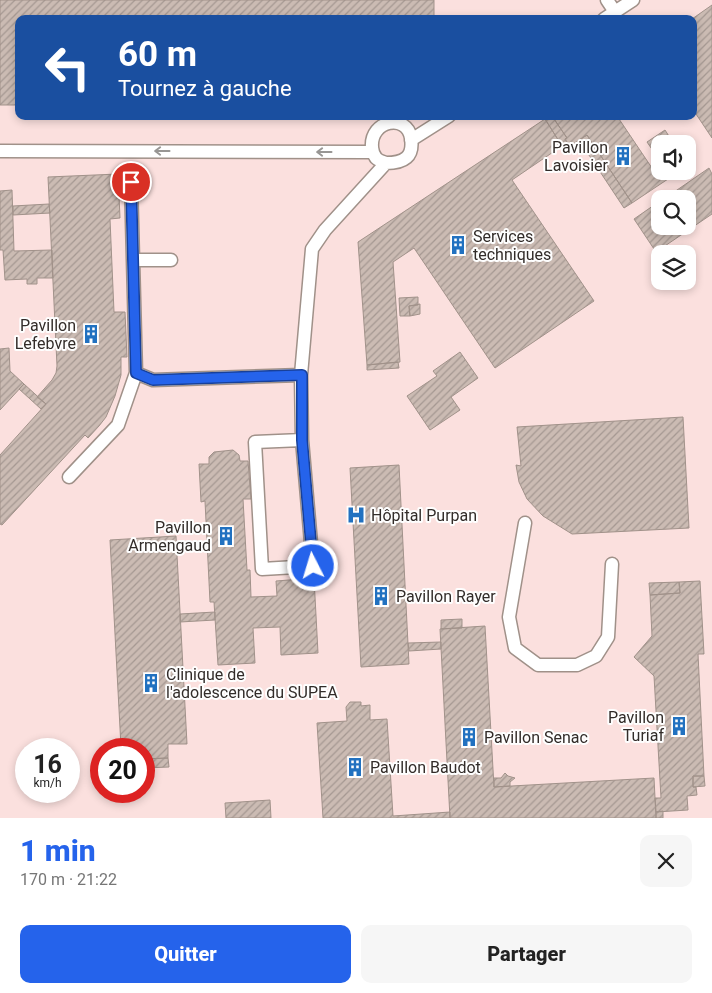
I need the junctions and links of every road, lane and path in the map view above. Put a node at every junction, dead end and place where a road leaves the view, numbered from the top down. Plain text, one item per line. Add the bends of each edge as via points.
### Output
1 (607, 0) edge
2 (633, 0) edge
3 (610, 15) edge
4 (443, 120) edge
5 (411, 140) junction
6 (0, 151) edge
7 (373, 152) junction
8 (386, 163) junction
9 (131, 182) dead end
10 (132, 260) junction
11 (172, 260) dead end
12 (136, 373) junction
13 (302, 375) junction
14 (302, 440) junction
15 (69, 477) dead end
16 (525, 523) dead end
17 (612, 564) dead end

1 - 3 lane
2 - 3 lane
4 - 5 lane
5 - 7 lane via 409,130 402,125 395,122 385,124 372,136
5 - 8 lane via 411,151 406,159
7 -> 6 lane
7 - 8 lane via 376,158
8 - 13 lane via 325,230 312,249
9 - 10 lane
10 - 11 lane
10 - 12 lane
12 - 13 lane via 153,380
12 - 15 lane via 118,426
13 - 14 lane
14 - 14 lane via 313,566 262,569 255,442
16 - 17 lane via 509,617 514,648 538,665 577,665 596,656 608,637

